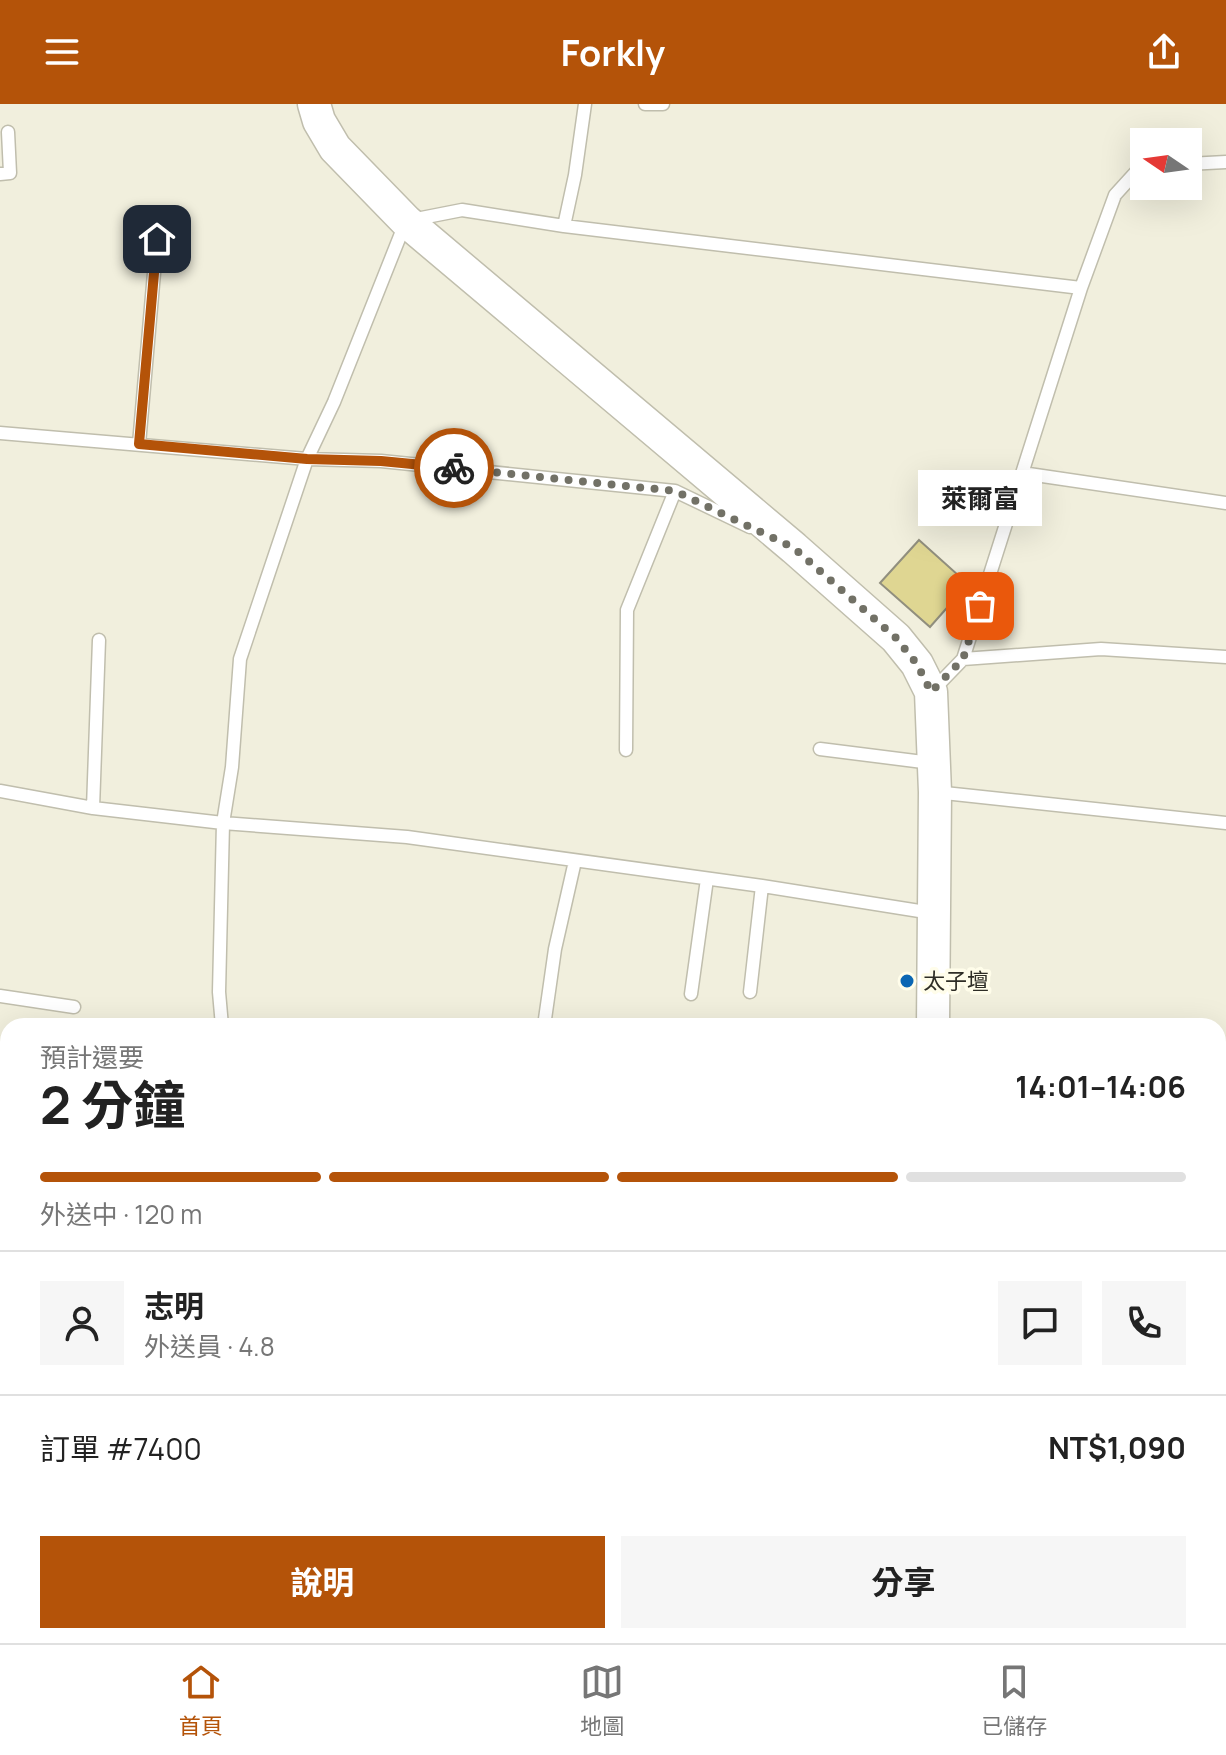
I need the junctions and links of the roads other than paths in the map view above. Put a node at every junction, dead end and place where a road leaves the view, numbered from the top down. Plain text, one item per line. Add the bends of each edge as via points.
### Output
1 (314, 104) edge
2 (585, 104) edge
3 (645, 104) edge
4 (663, 104) edge
5 (8, 132) dead end
6 (1226, 162) edge
7 (1202, 163) edge
8 (0, 174) edge
9 (1130, 178) edge
10 (406, 221) junction
11 (564, 226) junction
12 (157, 239) dead end
13 (1081, 288) junction
14 (0, 433) edge
15 (139, 444) junction
16 (307, 459) junction
17 (1022, 473) junction
18 (675, 491) junction
19 (1226, 503) edge
20 (794, 548) junction
21 (99, 640) dead end
22 (1226, 657) edge
23 (963, 659) junction
24 (931, 692) junction
25 (820, 749) dead end
26 (626, 750) dead end
27 (934, 778) junction
28 (0, 791) edge
29 (93, 808) junction
30 (223, 823) junction
31 (1226, 823) edge
32 (575, 861) junction
33 (707, 879) junction
34 (762, 886) junction
35 (932, 913) junction
36 (750, 992) dead end
37 (691, 994) dead end
38 (0, 996) edge
39 (74, 1007) dead end
40 (221, 1018) edge
41 (545, 1018) edge
42 (933, 1018) edge

1 - 10 street via 335,148
2 - 11 lane
3 - 4 lane
5 - 8 lane via 10,173
6 - 7 lane
9 - 13 lane via 1115,195
10 - 11 lane via 462,210
10 - 16 lane
10 - 20 street
11 - 13 lane
12 - 15 lane
13 - 17 lane
14 - 15 lane
15 - 16 lane
16 - 18 lane via 381,461
16 - 30 lane via 240,659
17 - 19 lane
17 - 23 lane
18 - 20 lane
18 - 26 lane via 627,610
20 - 24 street via 896,638
21 - 29 lane
22 - 23 lane via 1101,649
23 - 24 lane
24 - 27 street
25 - 27 lane
27 - 31 lane
27 - 35 street
28 - 29 lane
29 - 30 lane
30 - 32 lane via 407,837
30 - 40 lane
32 - 33 lane
32 - 41 lane
33 - 34 lane
33 - 37 lane
34 - 35 lane
34 - 36 lane
35 - 42 street
38 - 39 lane

